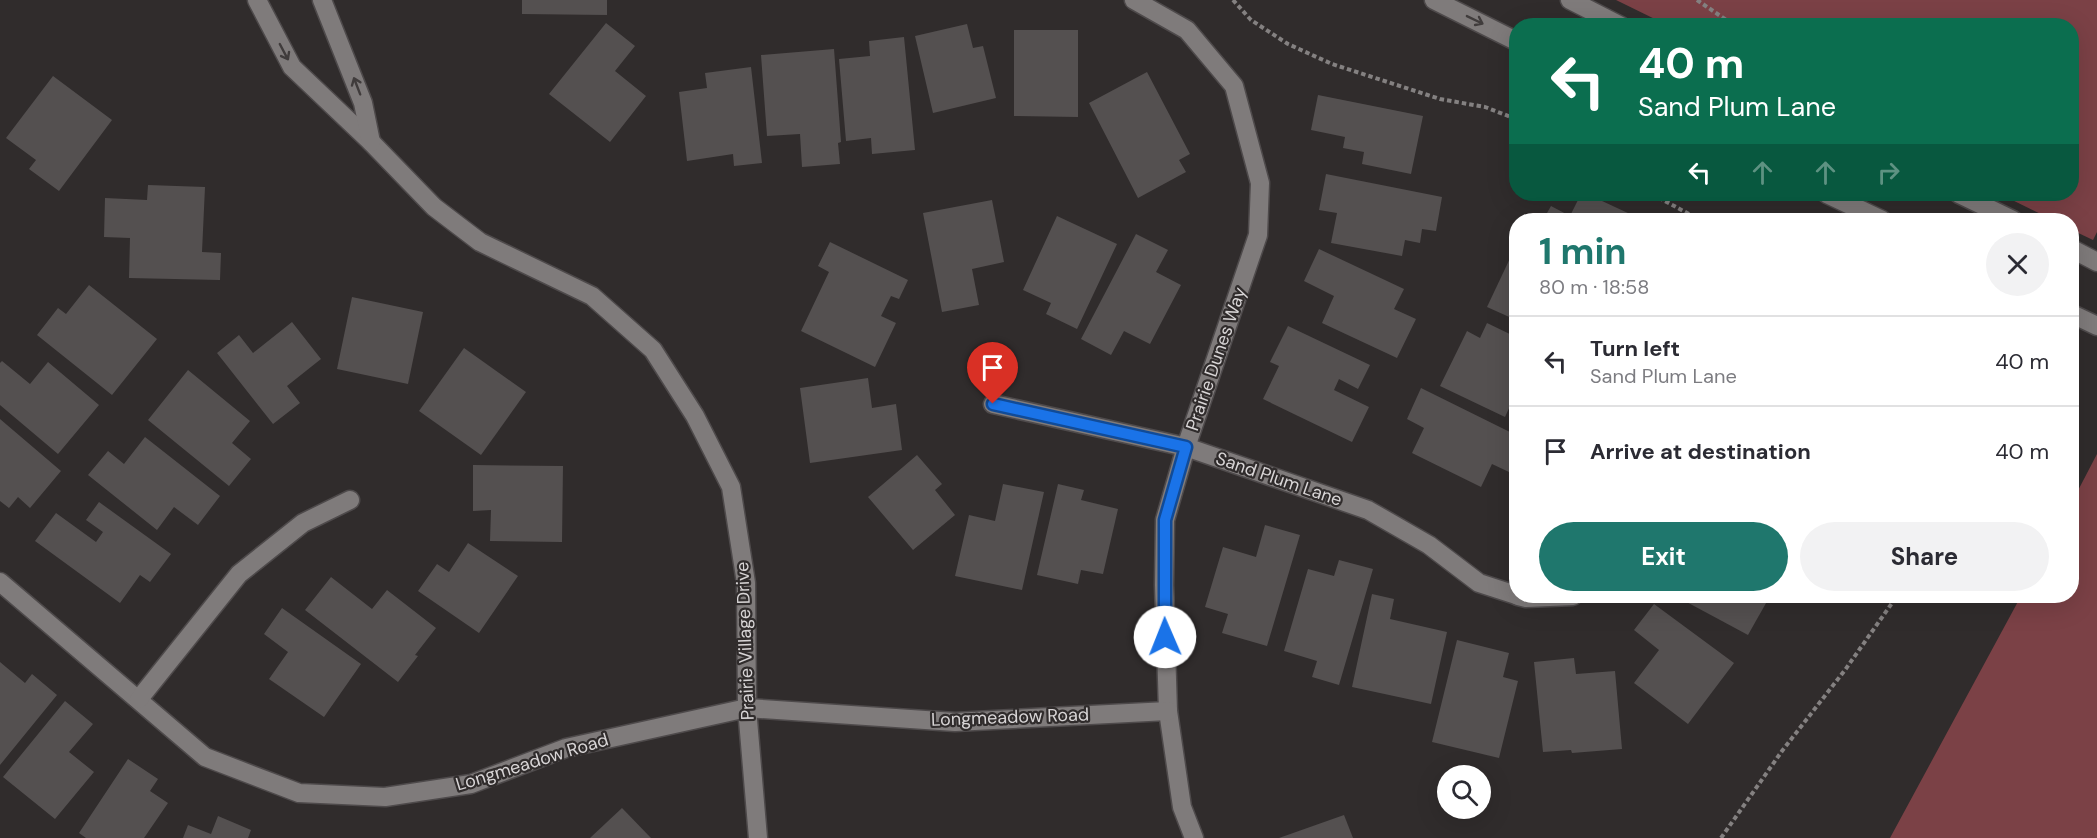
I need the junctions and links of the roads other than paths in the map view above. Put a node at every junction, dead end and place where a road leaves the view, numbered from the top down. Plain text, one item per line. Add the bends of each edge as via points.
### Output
1 (257, 0) edge
2 (322, 0) edge
3 (1134, 0) edge
4 (1434, 0) edge
5 (1569, 0) edge
6 (1605, 18) edge
7 (1509, 37) edge
8 (372, 142) junction
9 (1842, 201) edge
10 (1974, 201) edge
11 (1867, 213) edge
12 (1998, 213) edge
13 (2079, 253) edge
14 (2097, 262) edge
15 (2079, 317) edge
16 (2097, 326) edge
17 (993, 404) dead end
18 (1186, 447) junction
19 (350, 500) dead end
20 (0, 582) edge
21 (1509, 590) edge
22 (139, 699) junction
23 (747, 708) junction
24 (1168, 711) junction
25 (758, 838) edge
26 (1194, 838) edge

1 -> 8 street, Prairie Village Drive via 292,67
8 -> 2 street via 363,103
3 - 18 street, Prairie Dunes Way via 1186,30 1234,86 1260,183 1258,235
4 -> 7 street
5 - 6 street
8 - 23 street, Prairie Village Drive via 434,207 480,242 592,296 653,350 695,416 731,487 746,583
9 - 11 street
10 - 12 street
13 - 14 street
15 - 16 street
17 - 18 street, Sand Plum Lane
18 - 21 street, Sand Plum Lane via 1368,510 1429,545 1479,583
18 - 24 street, Prairie Dunes Way via 1165,520
19 - 22 street via 303,523 239,574
20 - 22 street, Longmeadow Road
22 - 23 street, Longmeadow Road via 205,757 299,793 385,797 471,784 566,748
23 - 24 street, Longmeadow Road via 956,722
23 - 25 street, Prairie Village Drive
24 - 26 street, Prairie Dunes Way via 1182,807

